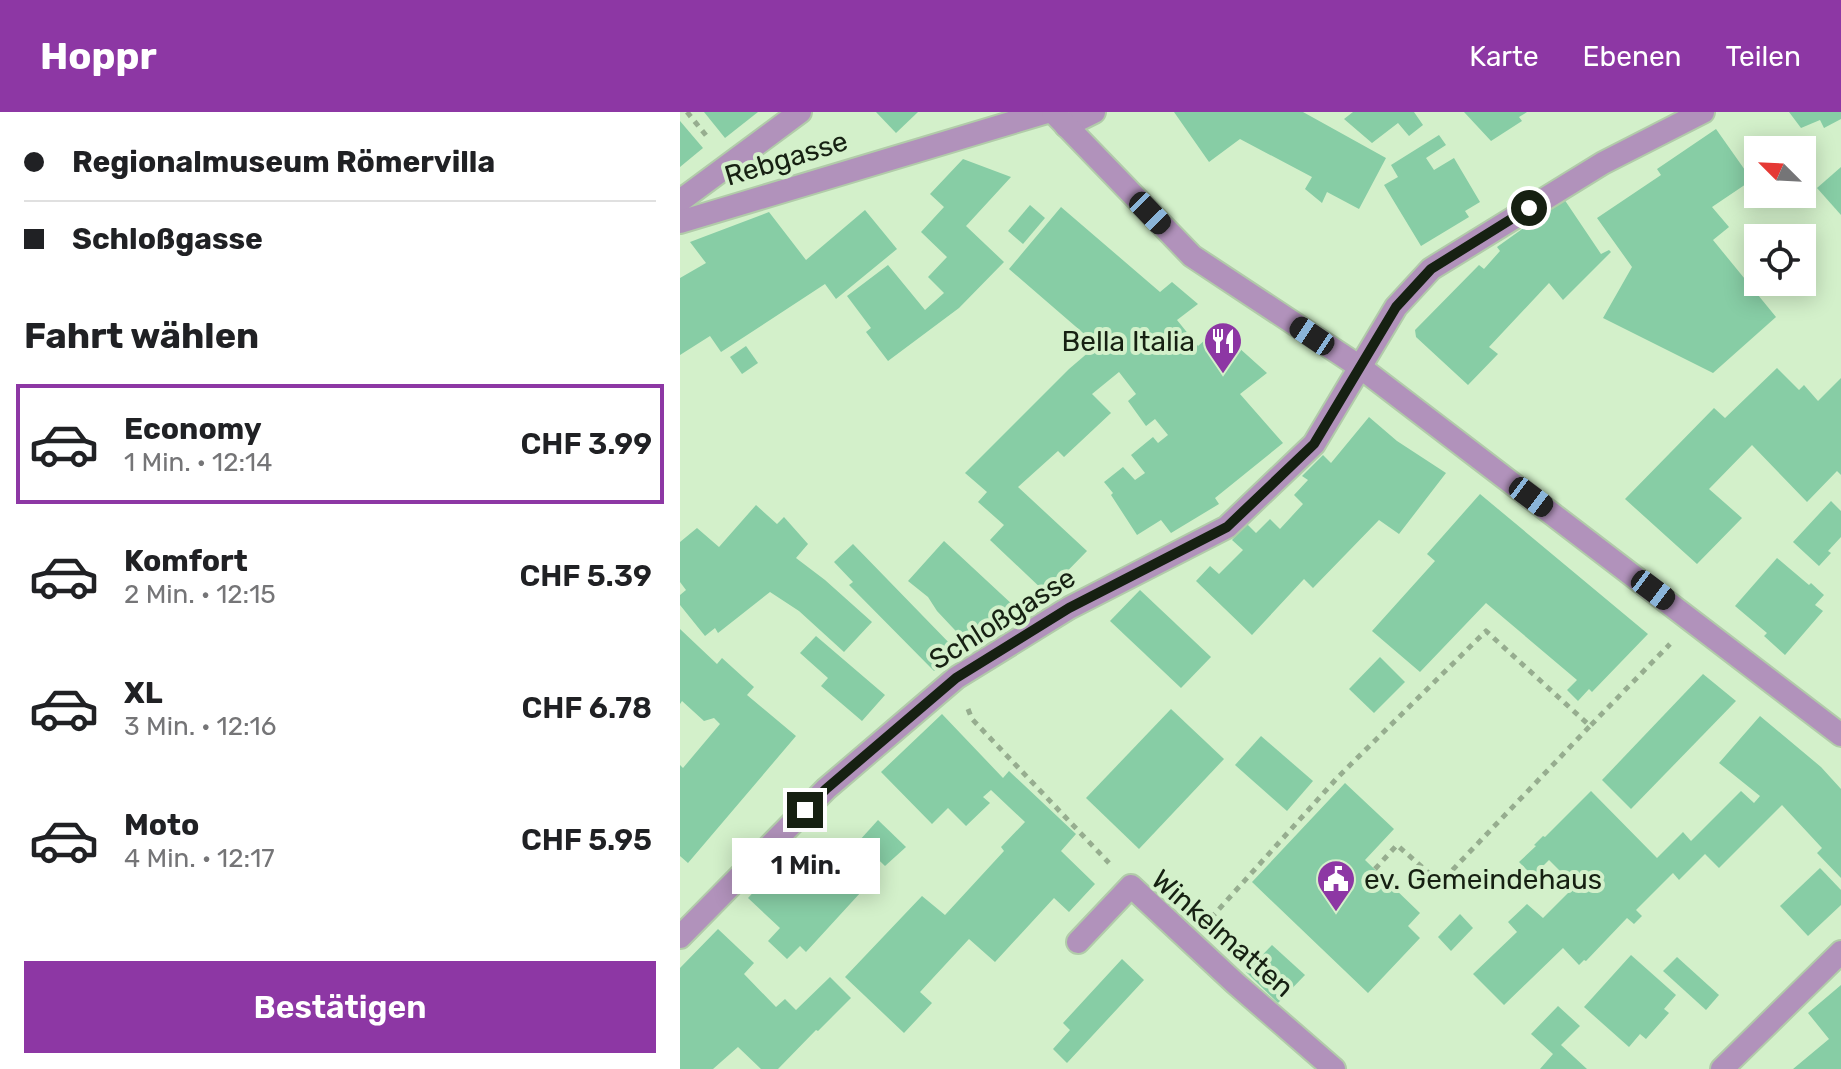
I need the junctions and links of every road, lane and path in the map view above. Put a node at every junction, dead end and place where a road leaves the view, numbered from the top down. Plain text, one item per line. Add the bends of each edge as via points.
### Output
1 (800, 112) edge
2 (1094, 112) edge
3 (1703, 112) edge
4 (1056, 117) edge
5 (680, 201) edge
6 (680, 222) edge
7 (1360, 367) junction
8 (1693, 620) junction
9 (956, 678) junction
10 (1590, 726) junction
11 (1841, 735) edge
12 (1375, 869) dead end
13 (1131, 886) junction
14 (680, 937) edge
15 (1078, 942) dead end
16 (1189, 942) junction
17 (1841, 952) edge
18 (1334, 1069) edge
19 (1722, 1069) edge

1 - 5 street, Rebgasse
2 - 4 street, Rebgasse
3 - 7 street, Schloßgasse via 1603,163 1431,269 1396,307
4 - 6 street, Rebgasse
4 - 7 street via 1192,256
7 - 8 street
7 - 9 street, Schloßgasse via 1314,444 1227,527 1069,608
8 - 10 path
8 - 11 street
9 - 13 path via 972,719
9 - 14 street, Schloßgasse via 826,789
10 - 12 path via 1440,883 1397,845
10 - 16 path via 1486,631 1338,777
13 - 15 street, Winkelmatten
13 - 16 street, Winkelmatten
16 - 18 street, Winkelmatten
17 - 19 street

